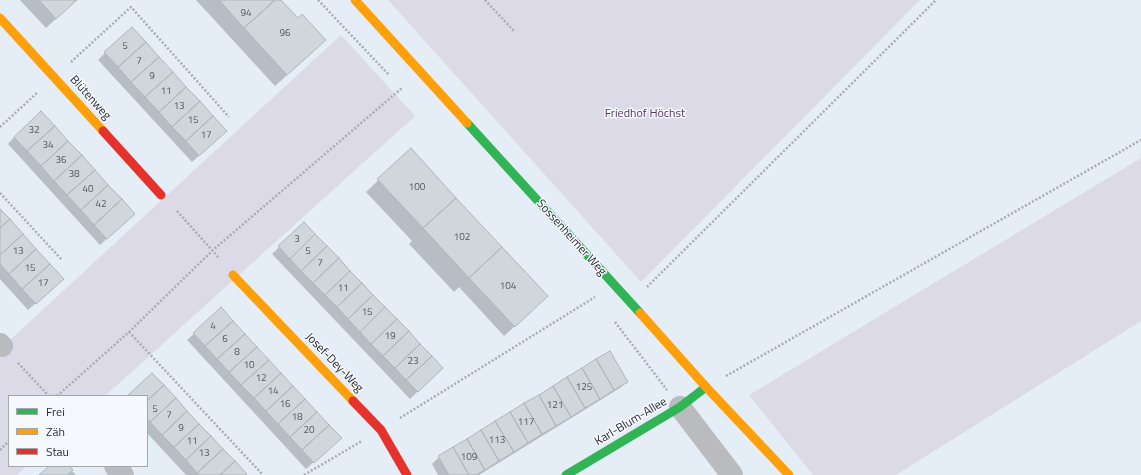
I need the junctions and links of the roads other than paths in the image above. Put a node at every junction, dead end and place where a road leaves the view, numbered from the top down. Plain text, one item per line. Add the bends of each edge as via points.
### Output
1 (355, 0) edge
2 (0, 18) edge
3 (161, 194) road end
4 (233, 276) road end
5 (706, 387) junction
6 (680, 407) junction
7 (115, 467) edge
8 (123, 475) edge
9 (407, 475) edge
10 (566, 475) edge
11 (732, 475) edge
12 (789, 475) edge

1 - 5 street, Sossenheimer Weg
2 - 3 street, Blütenweg
4 - 9 street, Josef-Dey-Weg via 381,430
5 - 6 street, Karl-Blum-Allee
5 - 12 street, Sossenheimer Weg
6 - 10 street, Karl-Blum-Allee
6 - 11 street
7 - 8 street

